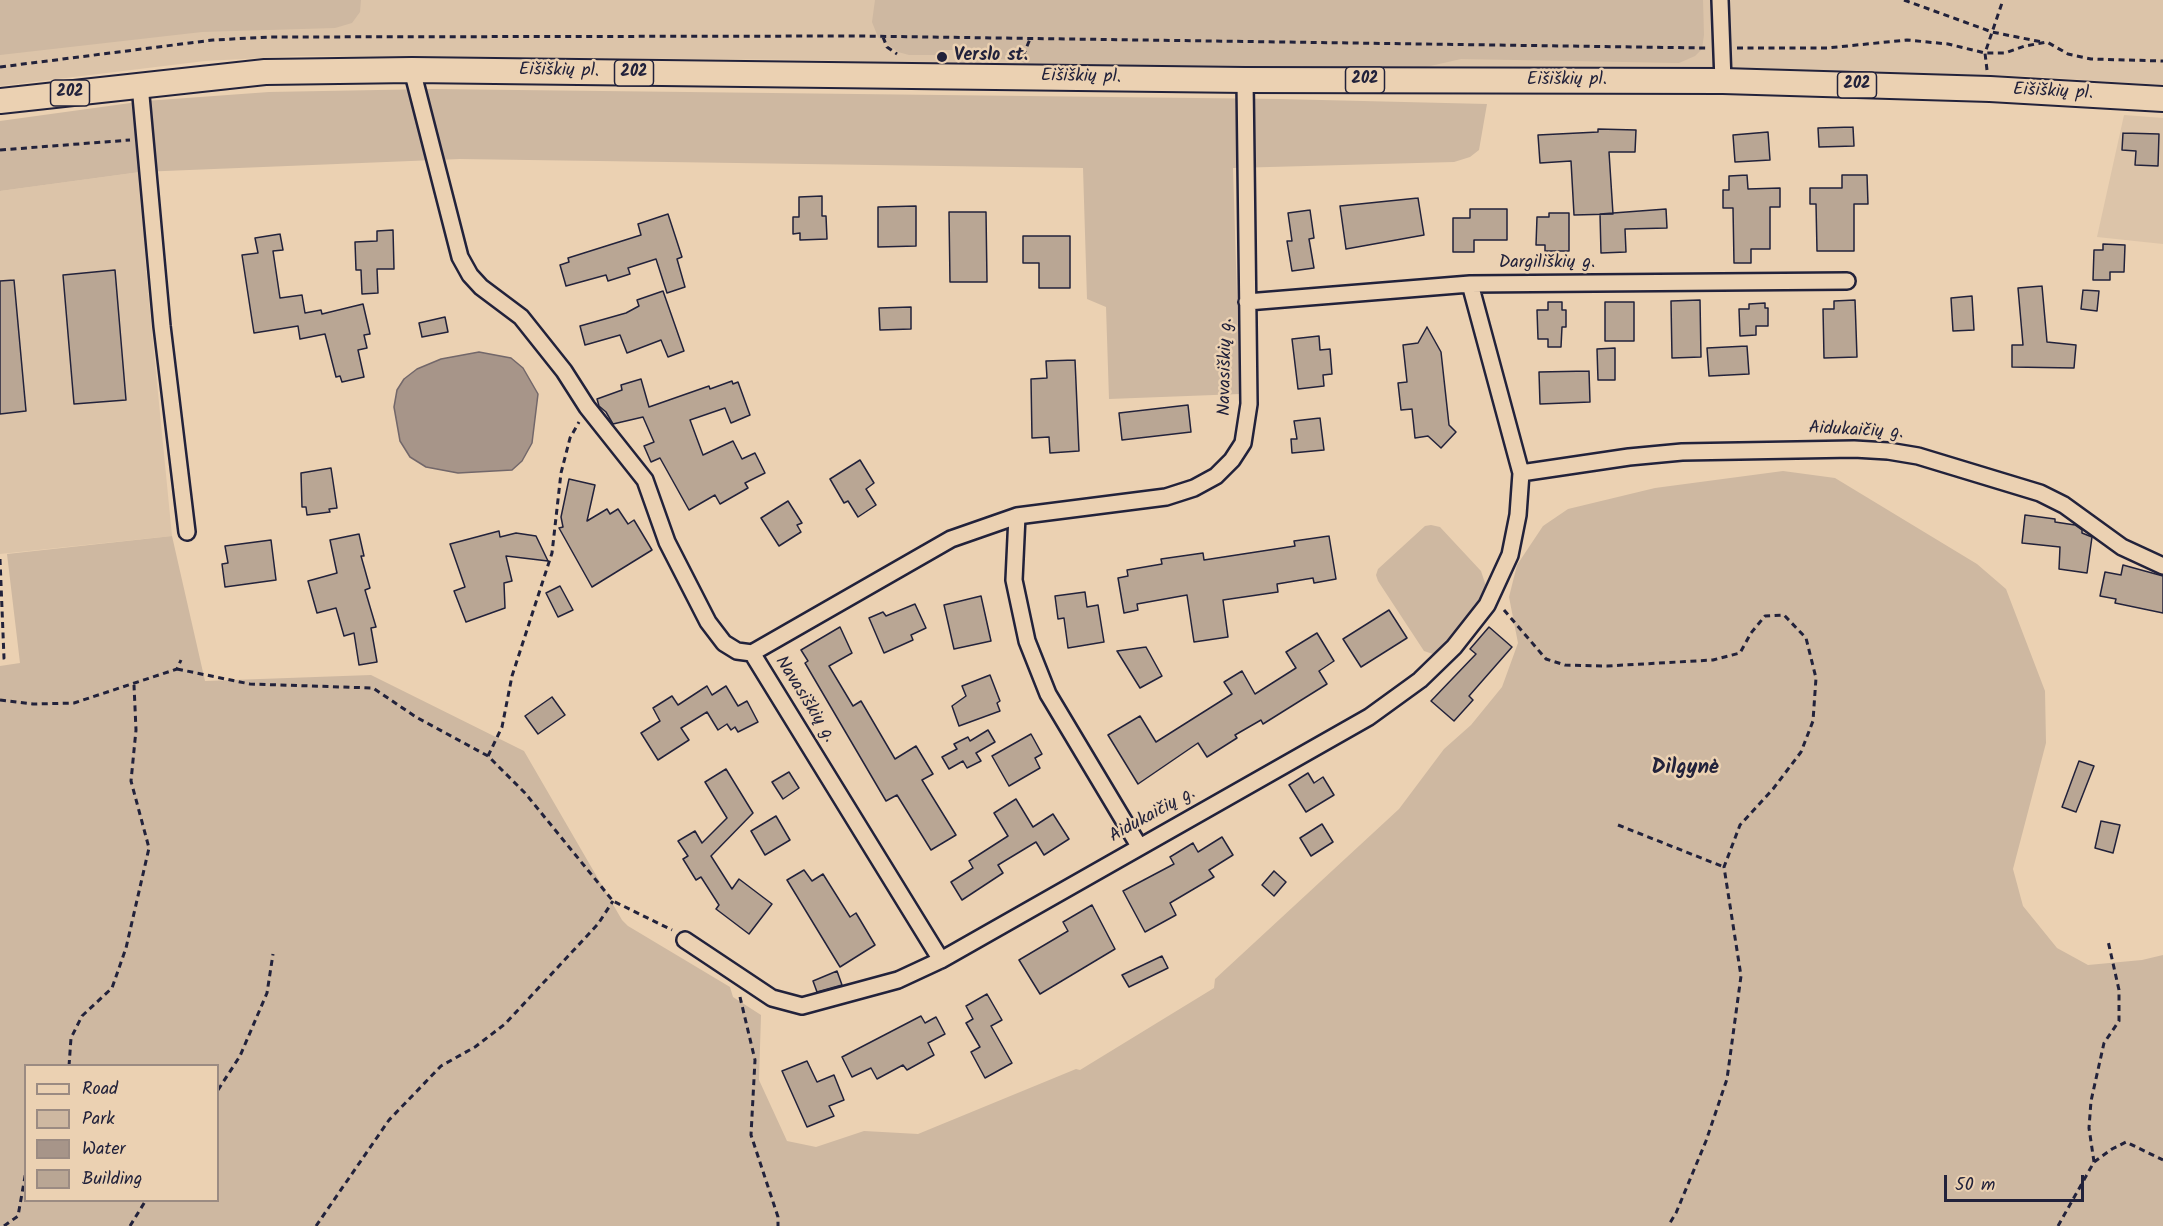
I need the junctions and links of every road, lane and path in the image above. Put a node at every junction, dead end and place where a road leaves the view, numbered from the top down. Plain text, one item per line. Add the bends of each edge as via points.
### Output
1 (1720, 0) edge
2 (1904, 0) edge
3 (2003, 0) edge
4 (1992, 32) junction
5 (2047, 42) junction
6 (1722, 48) junction
7 (1985, 53) junction
8 (2163, 61) edge
9 (0, 67) edge
10 (411, 70) junction
11 (1245, 80) junction
12 (1723, 81) junction
13 (140, 85) junction
14 (1990, 89) junction
15 (2163, 99) edge
16 (0, 101) edge
17 (144, 138) junction
18 (0, 150) edge
19 (1847, 281) dead end
20 (1470, 284) junction
21 (1247, 302) junction
22 (587, 406) junction
23 (1521, 473) junction
24 (1017, 516) junction
25 (187, 532) dead end
26 (0, 559) edge
27 (2163, 566) edge
28 (1, 588) edge
29 (1490, 599) junction
30 (1, 625) edge
31 (752, 653) junction
32 (0, 658) edge
33 (181, 660) dead end
34 (177, 669) junction
35 (134, 685) junction
36 (0, 700) edge
37 (488, 756) junction
38 (1618, 825) dead end
39 (1139, 846) junction
40 (1724, 867) junction
41 (614, 901) junction
42 (685, 940) joint
43 (2108, 940) dead end
44 (273, 954) dead end
45 (941, 960) junction
46 (734, 972) junction
47 (69, 1064) edge
48 (219, 1088) edge
49 (2163, 1160) edge
50 (2094, 1162) junction
51 (24, 1182) edge
52 (145, 1202) edge
53 (4, 1226) edge
54 (130, 1226) edge
55 (316, 1226) edge
56 (778, 1226) edge
57 (1668, 1226) edge
58 (2058, 1226) edge

1 - 6 street
2 - 4 path
3 - 4 path
4 - 5 path
4 - 7 path
5 - 7 path via 2005,53
5 - 8 path via 2068,54 2091,59
6 - 7 path via 1827,48 1907,40
6 - 9 path via 858,36 282,37 213,40
6 - 12 street
7 - 14 path
10 - 11 main road, Eišiškių pl. / 202
10 - 13 main road, Eišiškių pl. / 202 via 265,72
10 - 22 street via 460,257 481,287 521,317
11 - 12 main road, Eišiškių pl. / 202
11 - 21 street, Navasiškių g.
12 - 14 main road, Eišiškių pl. / 202
13 - 16 main road, Eišiškių pl. / 202
13 - 17 street
14 - 15 main road, Eišiškių pl. / 202
17 - 18 path
17 - 25 street via 160,316
19 - 20 street, Dargiliškių g.
20 - 21 street, Dargiliškių g.
20 - 23 street, Aidukaičių g.
21 - 24 street, Navasiškių g. via 1249,404 1243,443 1216,476 1166,497
22 - 31 street via 645,480 667,542 708,622 724,643 736,651
22 - 37 path via 570,438 561,473 552,554 512,676 502,727
23 - 27 street, Aidukaičių g. via 1682,452 1888,451 1918,456 2040,493 2064,505 2122,547
23 - 29 street, Aidukaičių g. via 1510,555
24 - 31 street, Navasiškių g. via 933,548
24 - 39 street via 1014,580 1027,641 1048,694
26 - 28 path
28 - 30 path
29 - 39 street, Aidukaičių g. via 1446,655 1420,680 1369,717
29 - 40 path via 1546,659 1565,665 1713,660 1740,653 1765,616 1784,615 1806,638 1816,678 1813,721 1801,752 1740,825
30 - 32 path via 4,658
31 - 45 street, Navasiškių g.
33 - 34 path
34 - 35 path
34 - 37 path via 250,684 374,688 416,717
35 - 36 path via 74,703
35 - 47 path via 136,730 131,781 149,848 126,948 112,988 82,1016 71,1038
37 - 41 path via 525,794
38 - 40 path
39 - 45 street, Aidukaičių g.
40 - 57 path via 1741,976 1727,1079 1706,1141
41 - 42 path via 665,925
41 - 55 path via 598,924 505,1024 441,1066 389,1120
42 - 46 street, Aidukaičių g.
43 - 50 path via 2119,990 2119,1021 2104,1043 2091,1101 2089,1128
44 - 48 path via 267,993 240,1056
45 - 46 street, Aidukaičių g. via 898,980 802,1006 772,998
46 - 56 path via 755,1060 752,1135
49 - 50 path via 2126,1142
50 - 58 path
51 - 53 path via 18,1216
52 - 54 path

